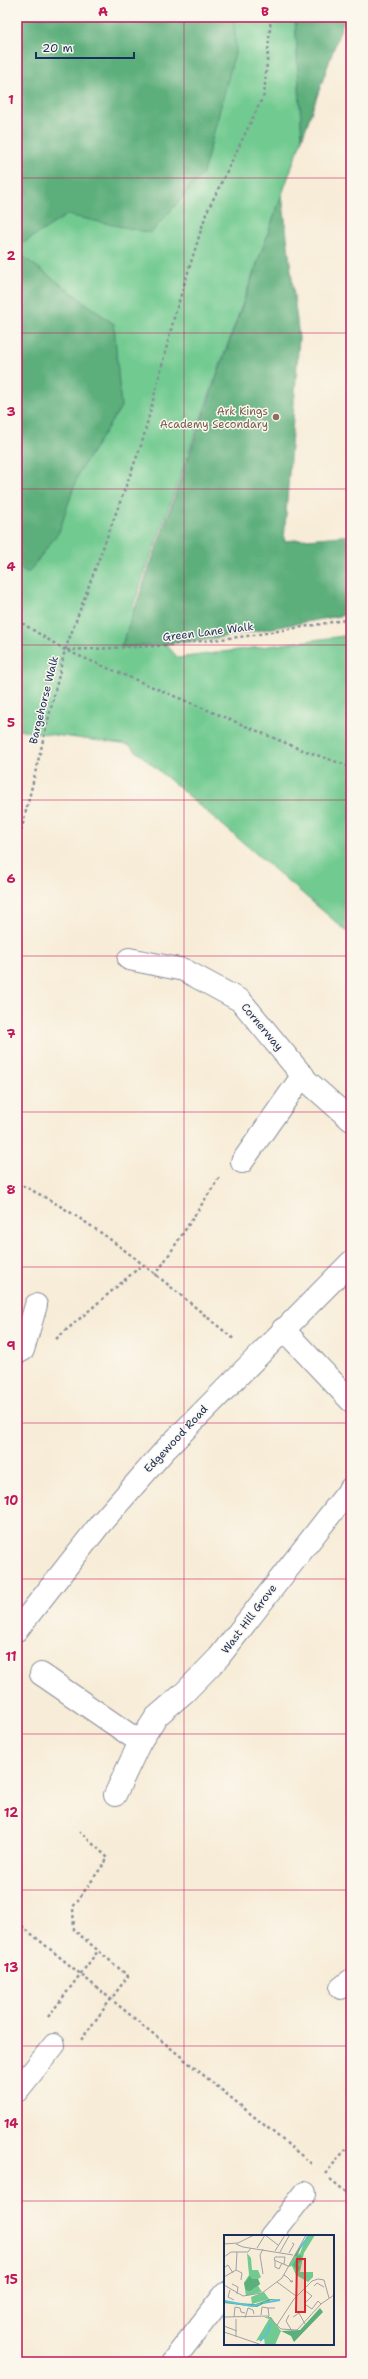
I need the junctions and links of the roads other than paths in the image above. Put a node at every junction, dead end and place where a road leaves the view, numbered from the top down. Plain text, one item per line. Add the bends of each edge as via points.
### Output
1 (129, 959) dead end
2 (303, 1075) junction
3 (351, 1120) edge
4 (242, 1162) dead end
5 (351, 1262) edge
6 (36, 1305) dead end
7 (283, 1329) junction
8 (20, 1352) edge
9 (351, 1400) edge
10 (351, 1488) edge
11 (17, 1630) edge
12 (41, 1674) dead end
13 (140, 1742) junction
14 (115, 1795) dead end
15 (54, 2045) road end
16 (17, 2092) edge
17 (305, 2193) road end
18 (272, 2235) edge
19 (224, 2295) edge
20 (172, 2362) edge

1 - 2 street, Cornerway via 184,970 241,1001
2 - 3 street, Cornerway
2 - 4 street
5 - 7 street, Edgewood Road
6 - 8 street
7 - 9 street
7 - 11 street, Edgewood Road via 165,1450 101,1523
10 - 13 street, Wast Hill Grove via 219,1657 156,1717
12 - 13 street
13 - 14 street, Wast Hill Grove
15 - 16 street
17 - 18 street
19 - 20 street

